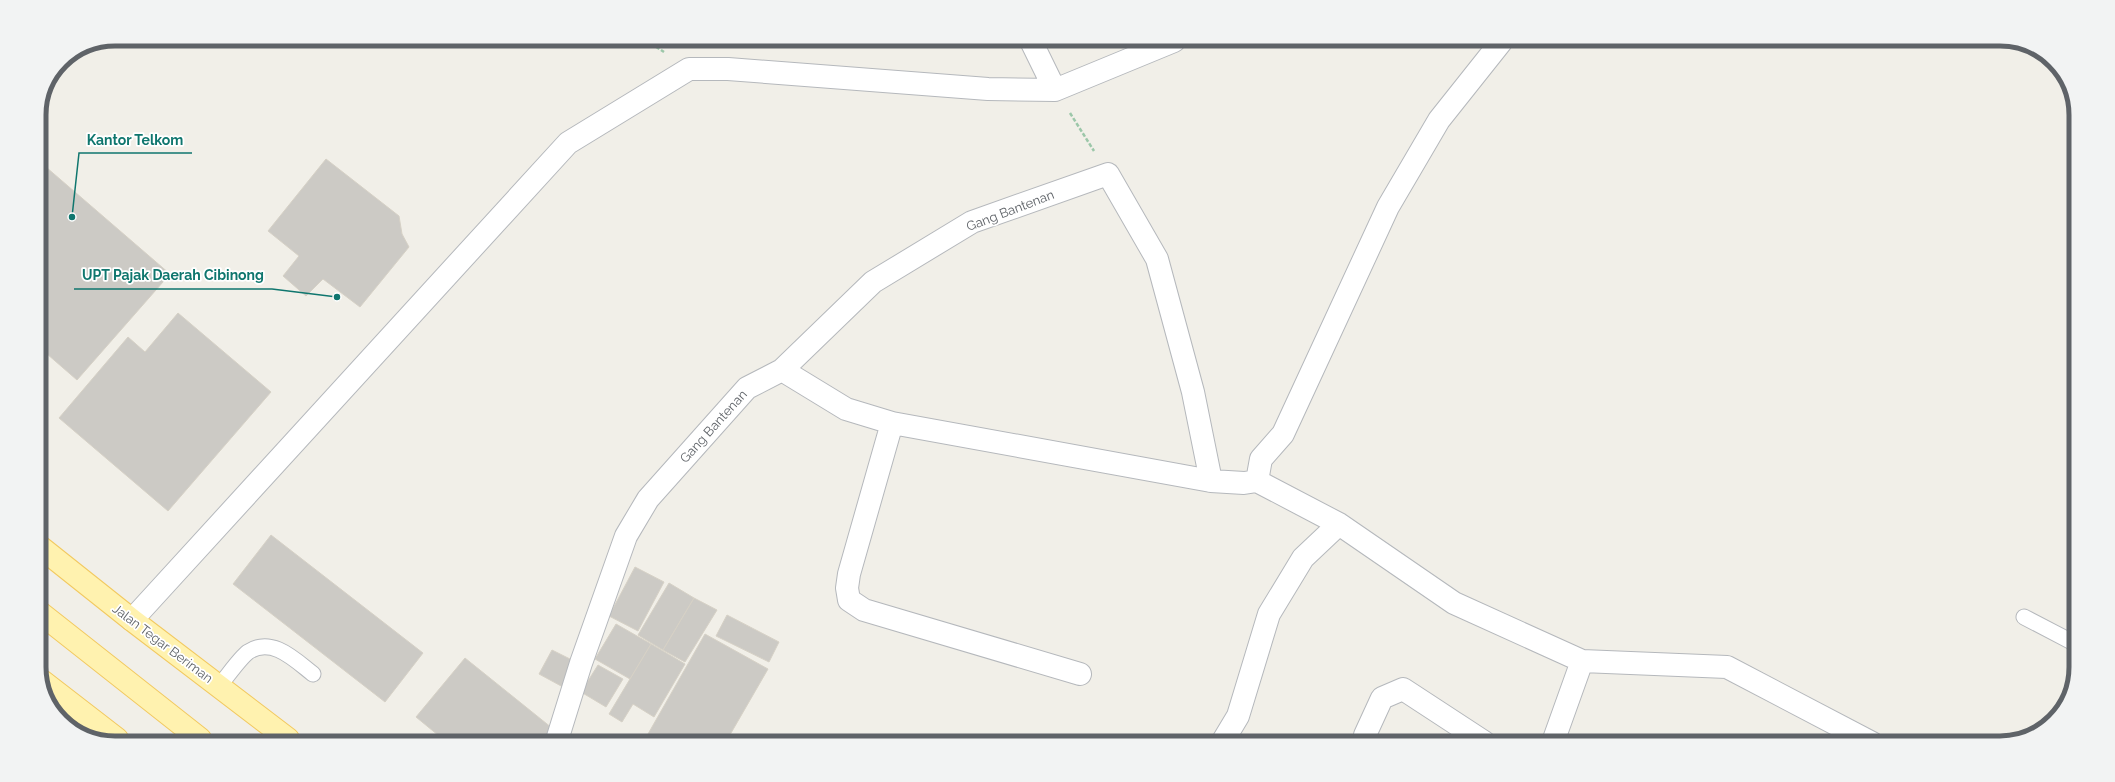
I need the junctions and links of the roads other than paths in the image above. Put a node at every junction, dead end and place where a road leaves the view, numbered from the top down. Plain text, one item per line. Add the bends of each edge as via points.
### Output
1 (1033, 46) edge
2 (1162, 46) edge
3 (1498, 46) edge
4 (1055, 90) junction
5 (782, 370) junction
6 (892, 423) junction
7 (1211, 481) junction
8 (1257, 481) junction
9 (1339, 524) junction
10 (46, 552) edge
11 (2024, 617) dead end
12 (46, 618) edge
13 (132, 620) junction
14 (2069, 640) edge
15 (1582, 661) junction
16 (314, 674) dead end
17 (1080, 674) dead end
18 (48, 686) edge
19 (219, 686) junction
20 (1366, 735) dead end
21 (113, 736) edge
22 (196, 736) edge
23 (284, 736) edge
24 (558, 736) edge
25 (1226, 736) edge
26 (1475, 736) edge
27 (1556, 736) edge
28 (1859, 736) edge

1 - 4 street
2 - 4 street
3 - 8 street via 1439,120 1388,207 1284,434 1261,459
4 - 13 street via 988,89 728,69 689,69 568,143
5 - 6 street via 846,410
5 - 7 street, Gang Bantenan via 873,282 966,226 1108,174 1157,260 1193,392
5 - 24 street, Gang Bantenan via 747,388 648,500 626,536 580,663
6 - 7 street
6 - 17 street via 849,574 849,600 864,610
7 - 8 street
8 - 9 street
9 - 15 street via 1454,603
9 - 25 street via 1303,558 1269,614 1238,716
10 - 13 main road, Jalan Tegar Beriman
11 - 14 lane
12 - 22 main road
13 - 19 main road, Jalan Tegar Beriman
15 - 27 street
15 - 28 street via 1727,667
16 - 19 lane via 282,650 262,646 247,653
18 - 21 main road
19 - 23 main road, Jalan Tegar Beriman
20 - 26 street via 1382,698 1403,689

